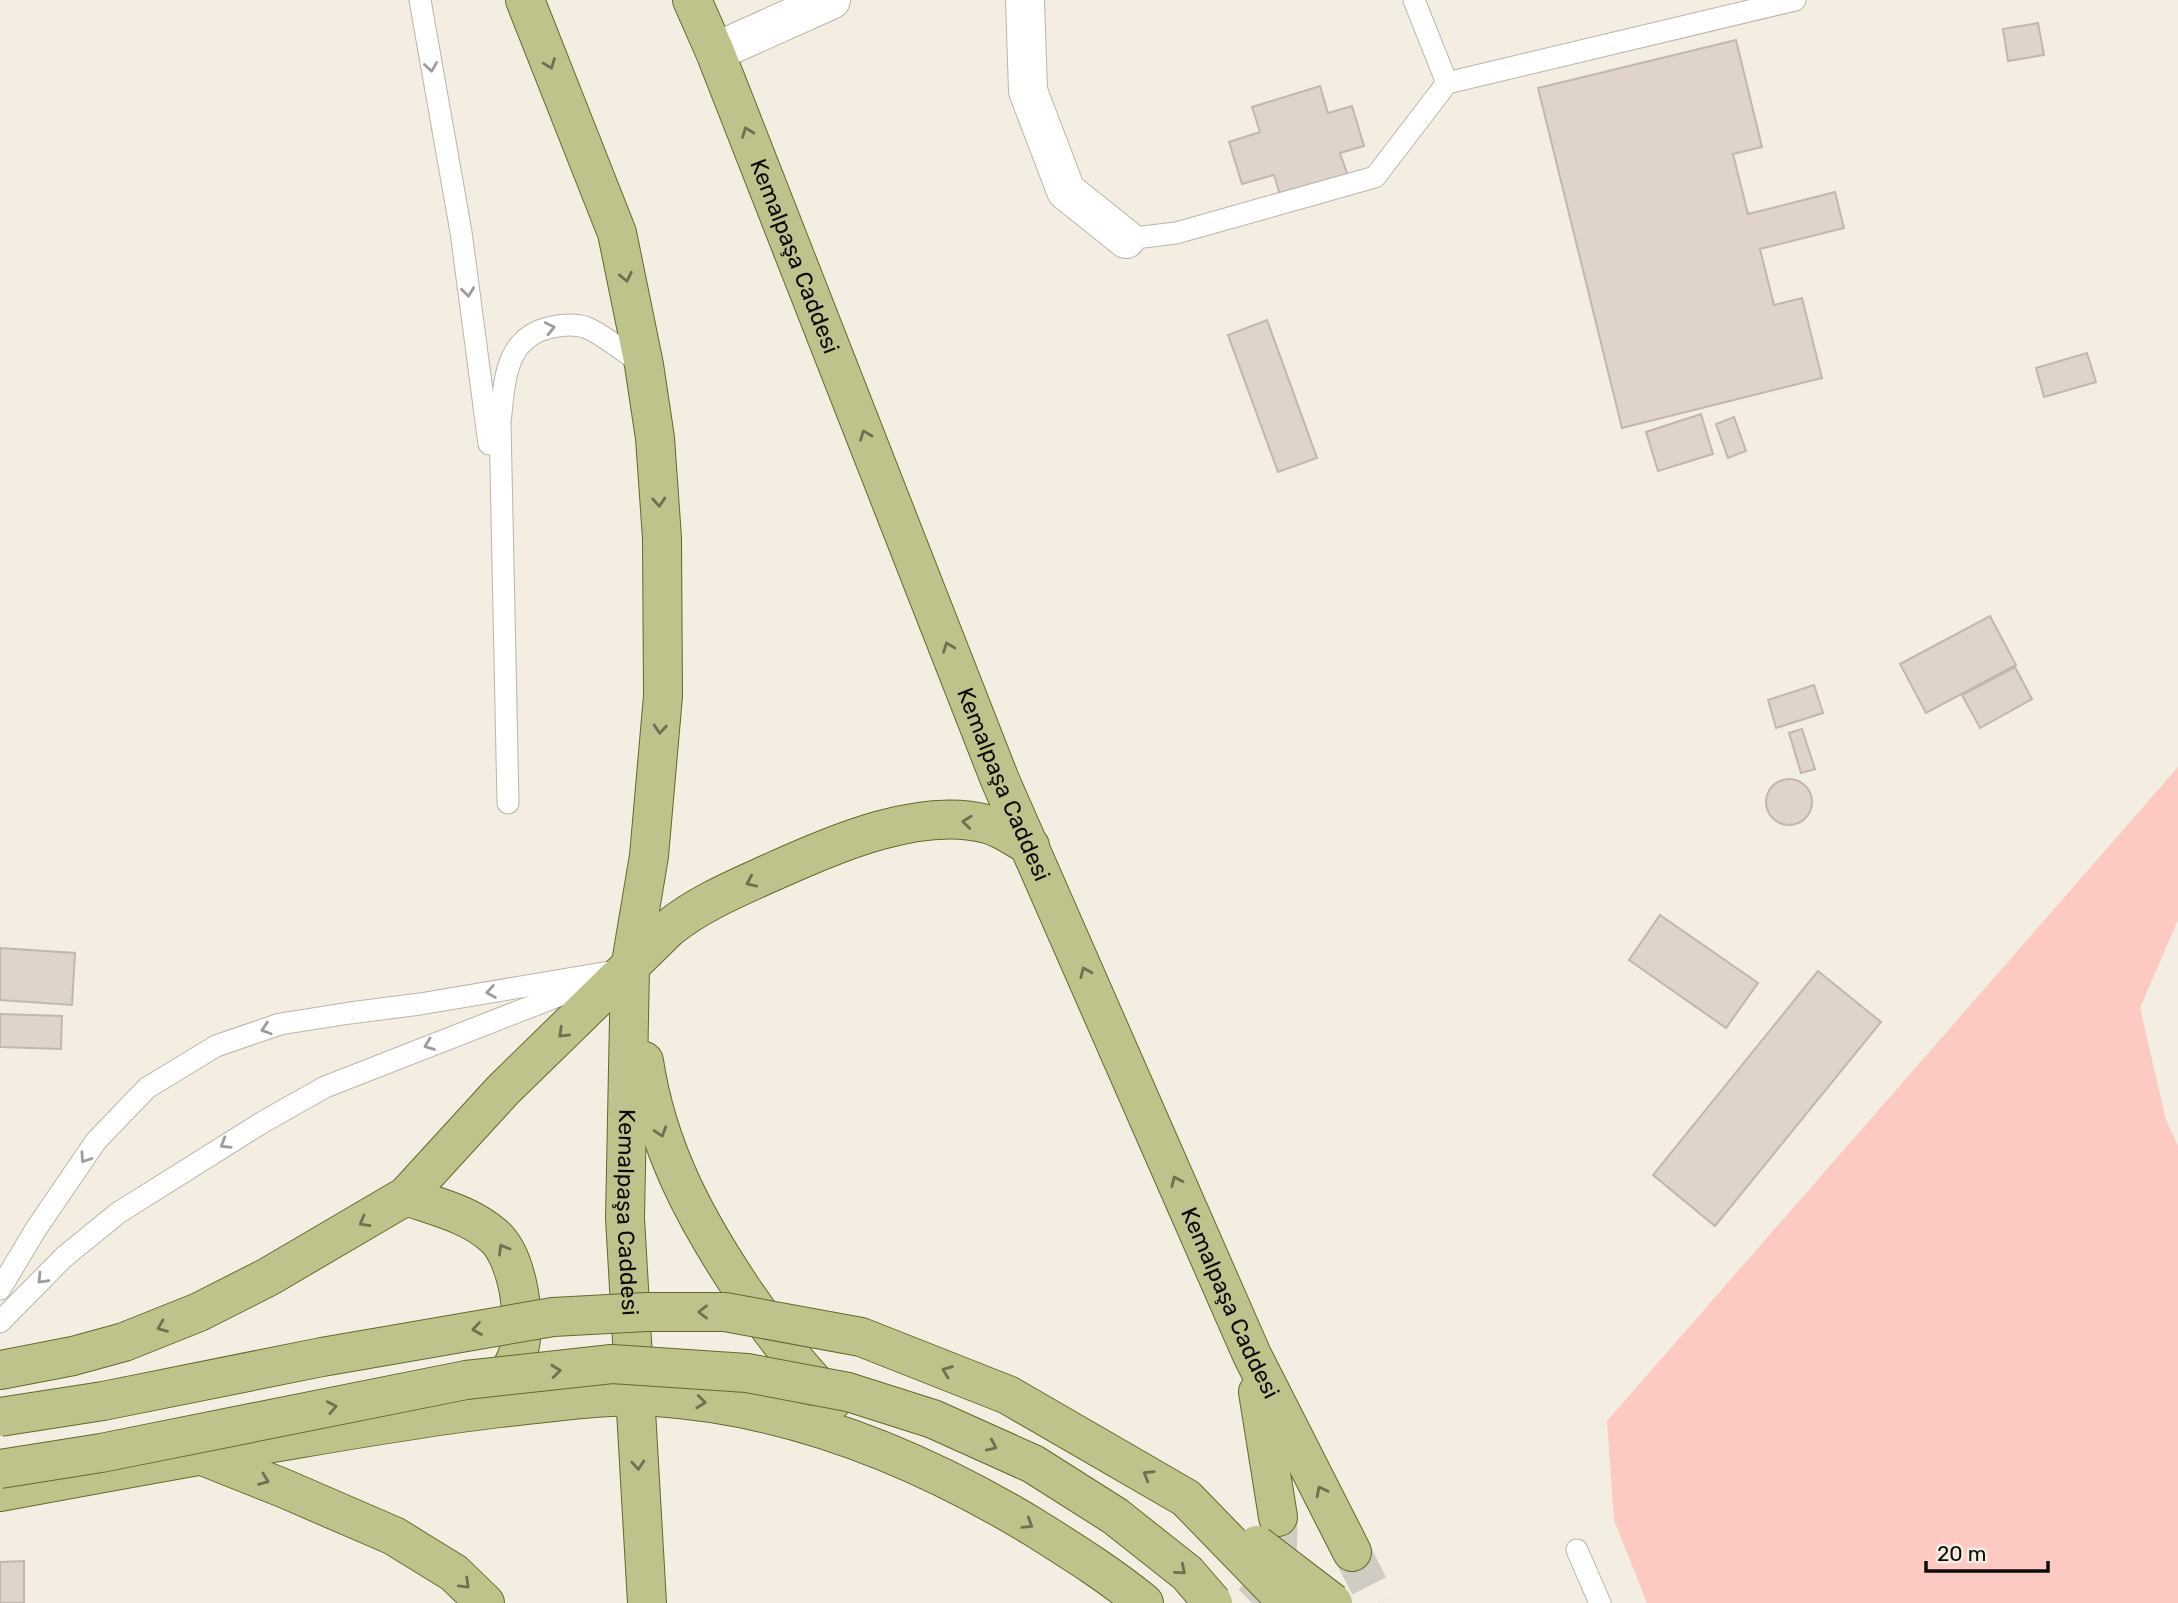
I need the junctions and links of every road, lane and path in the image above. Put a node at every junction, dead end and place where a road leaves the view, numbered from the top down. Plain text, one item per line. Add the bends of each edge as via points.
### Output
1 (420, 0) edge
2 (525, 0) edge
3 (692, 0) edge
4 (831, 0) edge
5 (1026, 0) edge
6 (1414, 0) edge
7 (1795, 0) edge
8 (715, 52) junction
9 (1447, 83) junction
10 (1126, 239) joint
11 (644, 365) junction
12 (503, 586) junction
13 (508, 803) dead end
14 (1030, 846) junction
15 (630, 969) junction
16 (406, 1196) junction
17 (0, 1289) edge
18 (0, 1322) edge
19 (1252, 1355) junction
20 (0, 1370) edge
21 (633, 1397) junction
22 (436, 1415) junction
23 (0, 1417) edge
24 (200, 1455) junction
25 (0, 1469) edge
26 (924, 1470) junction
27 (0, 1492) edge
28 (1186, 1498) junction
29 (1278, 1517) tunnel mouth
30 (1577, 1550) dead end
31 (1352, 1552) tunnel mouth
32 (485, 1603) edge
33 (647, 1603) edge
34 (1144, 1603) edge
35 (1213, 1603) edge
36 (1288, 1603) edge
37 (1333, 1603) edge
38 (1600, 1603) edge

1 -> 12 lane via 461,232 485,403
2 -> 11 main road, Kemalpaşa Caddesi via 617,233
3 - 8 main road, Kemalpaşa Caddesi
4 - 8 street
5 - 10 street via 1028,91 1066,191
6 - 9 lane
7 - 9 lane
14 -> 8 main road, Kemalpaşa Caddesi via 1000,780
9 - 10 lane via 1375,177 1176,233
12 -> 11 lane via 500,422 505,375 517,345 540,330 585,327
11 -> 15 main road, Kemalpaşa Caddesi via 662,538 663,696 649,856
12 - 13 lane
14 -> 15 main road via 988,824 951,820 905,824 858,837 691,912
19 -> 14 main road, Kemalpaşa Caddesi
15 -> 16 main road via 503,1090
15 -> 17 lane via 280,1024 216,1046 147,1088 96,1141
15 -> 18 lane via 325,1087 118,1213 64,1257
15 - 21 main road, Kemalpaşa Caddesi via 625,1218
15 -> 26 main road via 654,1109 684,1192 708,1238 809,1378 867,1432
16 -> 20 main road via 268,1278 199,1312 124,1342
22 -> 16 main road via 477,1400 500,1384 519,1353 522,1317 518,1287 496,1237 465,1216
19 - 29 main road
31 -> 19 main road, Kemalpaşa Caddesi
21 - 22 main road
21 -> 26 main road via 721,1404 777,1416
21 -> 33 main road, Kemalpaşa Caddesi
22 - 24 main road
28 -> 23 main road, bridge via 1008,1395 861,1337 725,1312 552,1317
24 - 27 main road
24 -> 32 main road via 394,1536 454,1573
25 -> 35 main road, bridge via 466,1380 612,1364 747,1373 848,1392 933,1419 1033,1464 1115,1516 1186,1573
26 -> 34 main road via 1002,1508 1101,1569
28 - 36 main road, bridge
28 - 37 main road, bridge via 1278,1559
30 - 38 lane

